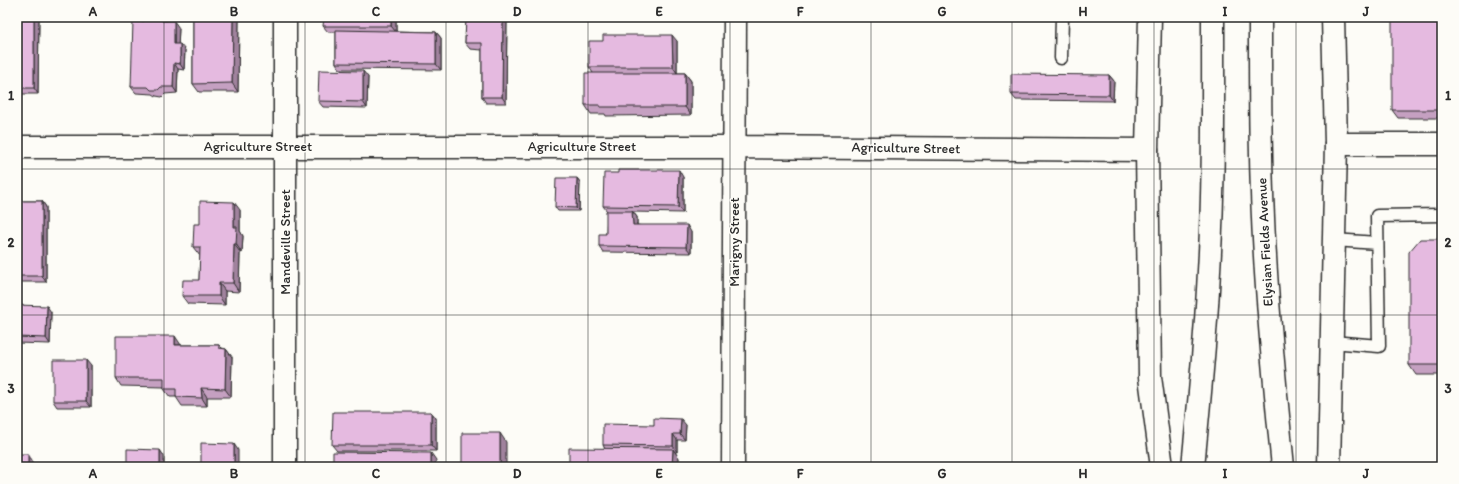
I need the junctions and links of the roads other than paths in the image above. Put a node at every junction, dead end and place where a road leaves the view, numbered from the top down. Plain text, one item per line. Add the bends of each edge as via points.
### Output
1 (285, 17) edge
2 (735, 17) edge
3 (1062, 17) edge
4 (1150, 17) edge
5 (1213, 17) edge
6 (1260, 17) edge
7 (1333, 17) edge
8 (1061, 58) dead end
9 (1336, 144) junction
10 (1442, 144) edge
11 (284, 146) junction
12 (734, 146) junction
13 (17, 147) edge
14 (1147, 150) junction
15 (1442, 215) edge
16 (1334, 240) junction
17 (1377, 243) junction
18 (1332, 342) junction
19 (285, 467) edge
20 (733, 467) edge
21 (1162, 467) edge
22 (1193, 467) edge
23 (1283, 467) edge
24 (1329, 467) edge

1 - 11 street, Mandeville Street
2 - 12 street, Marigny Street
3 - 8 lane
4 - 14 street
5 - 22 street via 1213,181 1204,355
6 - 23 street, Elysian Fields Avenue via 1265,254
7 - 9 street
9 - 10 street
9 - 16 street
11 - 12 street, Agriculture Street
11 - 13 street, Agriculture Street
11 - 19 street, Mandeville Street
12 - 14 street, Agriculture Street
12 - 20 street, Marigny Street
14 - 21 street via 1150,377
15 - 17 lane via 1377,216
16 - 17 lane
16 - 18 street
17 - 18 lane via 1378,346
18 - 24 street

